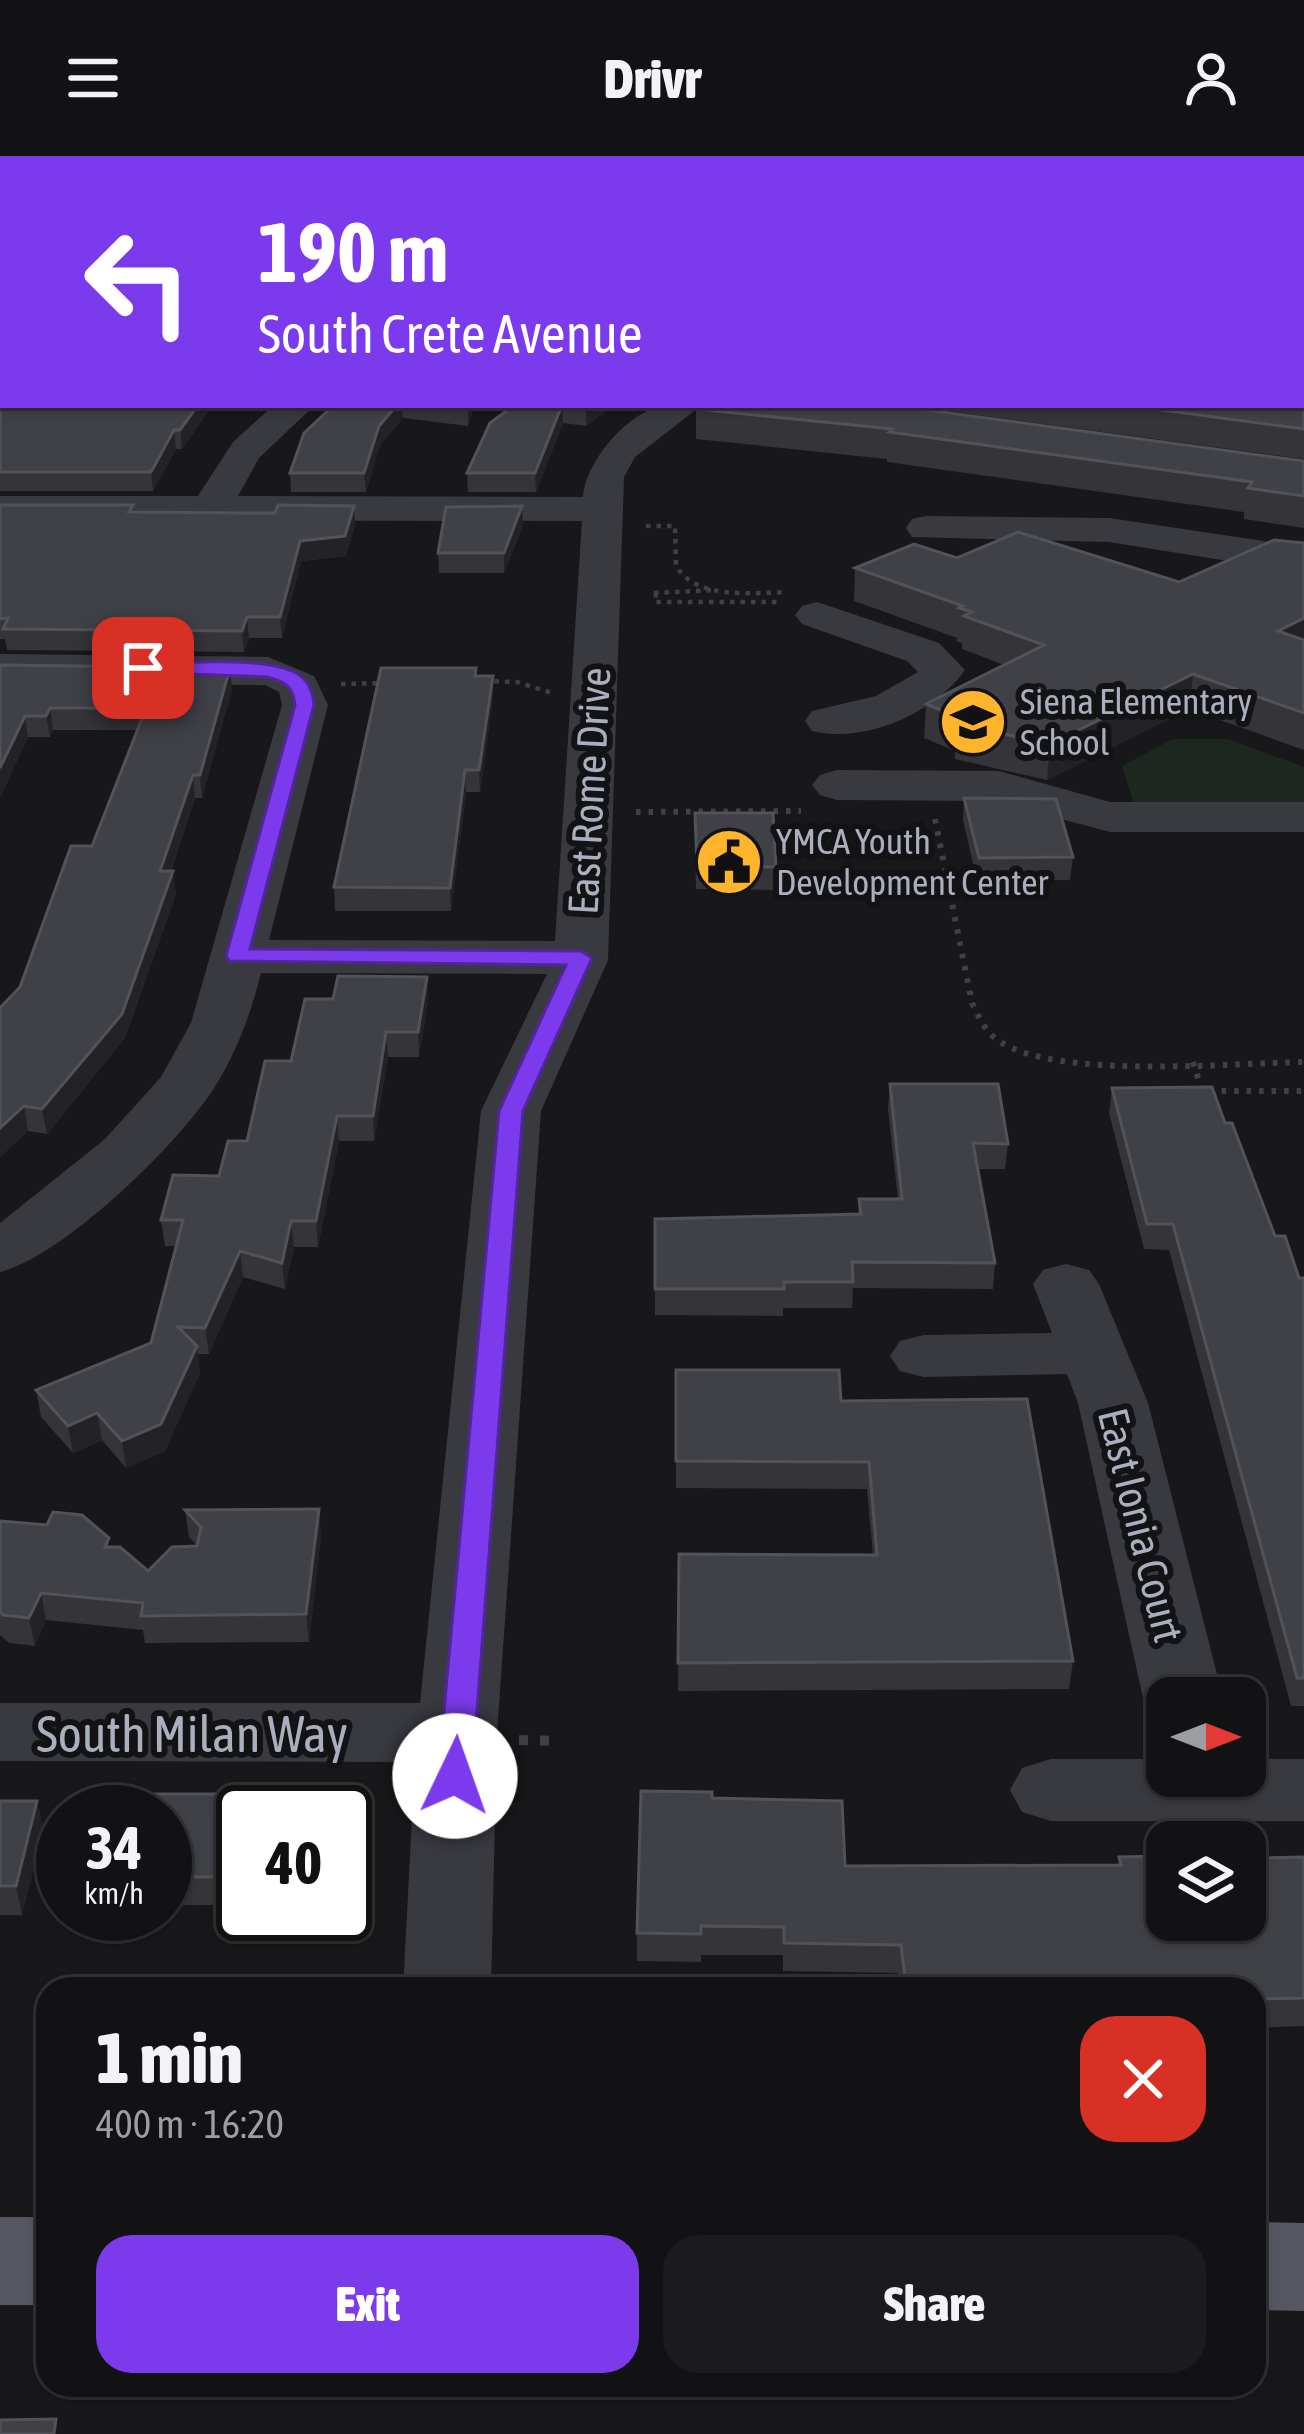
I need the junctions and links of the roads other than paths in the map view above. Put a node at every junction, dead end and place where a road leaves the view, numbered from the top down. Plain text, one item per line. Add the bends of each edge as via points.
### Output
1 (293, 408) edge
2 (680, 408) edge
3 (0, 508) edge
4 (213, 508) junction
5 (618, 517) junction
6 (926, 529) dead end
7 (1304, 560) edge
8 (801, 603) road end
9 (0, 668) edge
10 (829, 722) dead end
11 (827, 798) road end
12 (1304, 818) edge
13 (237, 956) junction
14 (581, 958) junction
15 (0, 1252) edge
16 (1066, 1284) dead end
17 (1093, 1353) junction
18 (924, 1357) dead end
19 (1179, 1677) edge
20 (0, 1732) edge
21 (487, 1737) junction
22 (1146, 1786) edge
23 (1266, 1787) edge
24 (1051, 1790) dead end
25 (1304, 1790) edge
26 (449, 1977) edge
27 (0, 2261) edge
28 (36, 2261) edge
29 (1266, 2266) edge
30 (1304, 2266) edge

1 - 4 street via 230,466
2 - 5 street, East Rome Drive via 620,450 604,477
3 - 4 street
4 - 5 street
5 - 14 street, East Rome Drive
6 - 7 street via 1109,530
8 - 10 street via 923,652 942,670 924,690 866,716
9 - 13 street via 239,668 316,681 303,690
11 - 12 street via 999,786 1110,818
13 - 14 street
13 - 15 street via 220,1023 185,1085 113,1164
14 - 21 street, East Rome Drive via 511,1111
16 - 17 street, East Ionia Court
17 - 18 street, East Ionia Court
17 - 19 street, East Ionia Court via 1113,1403
20 - 21 street, South Milan Way
21 - 26 street, East Rome Drive
22 - 24 street
23 - 25 street
27 - 28 main road
29 - 30 main road

